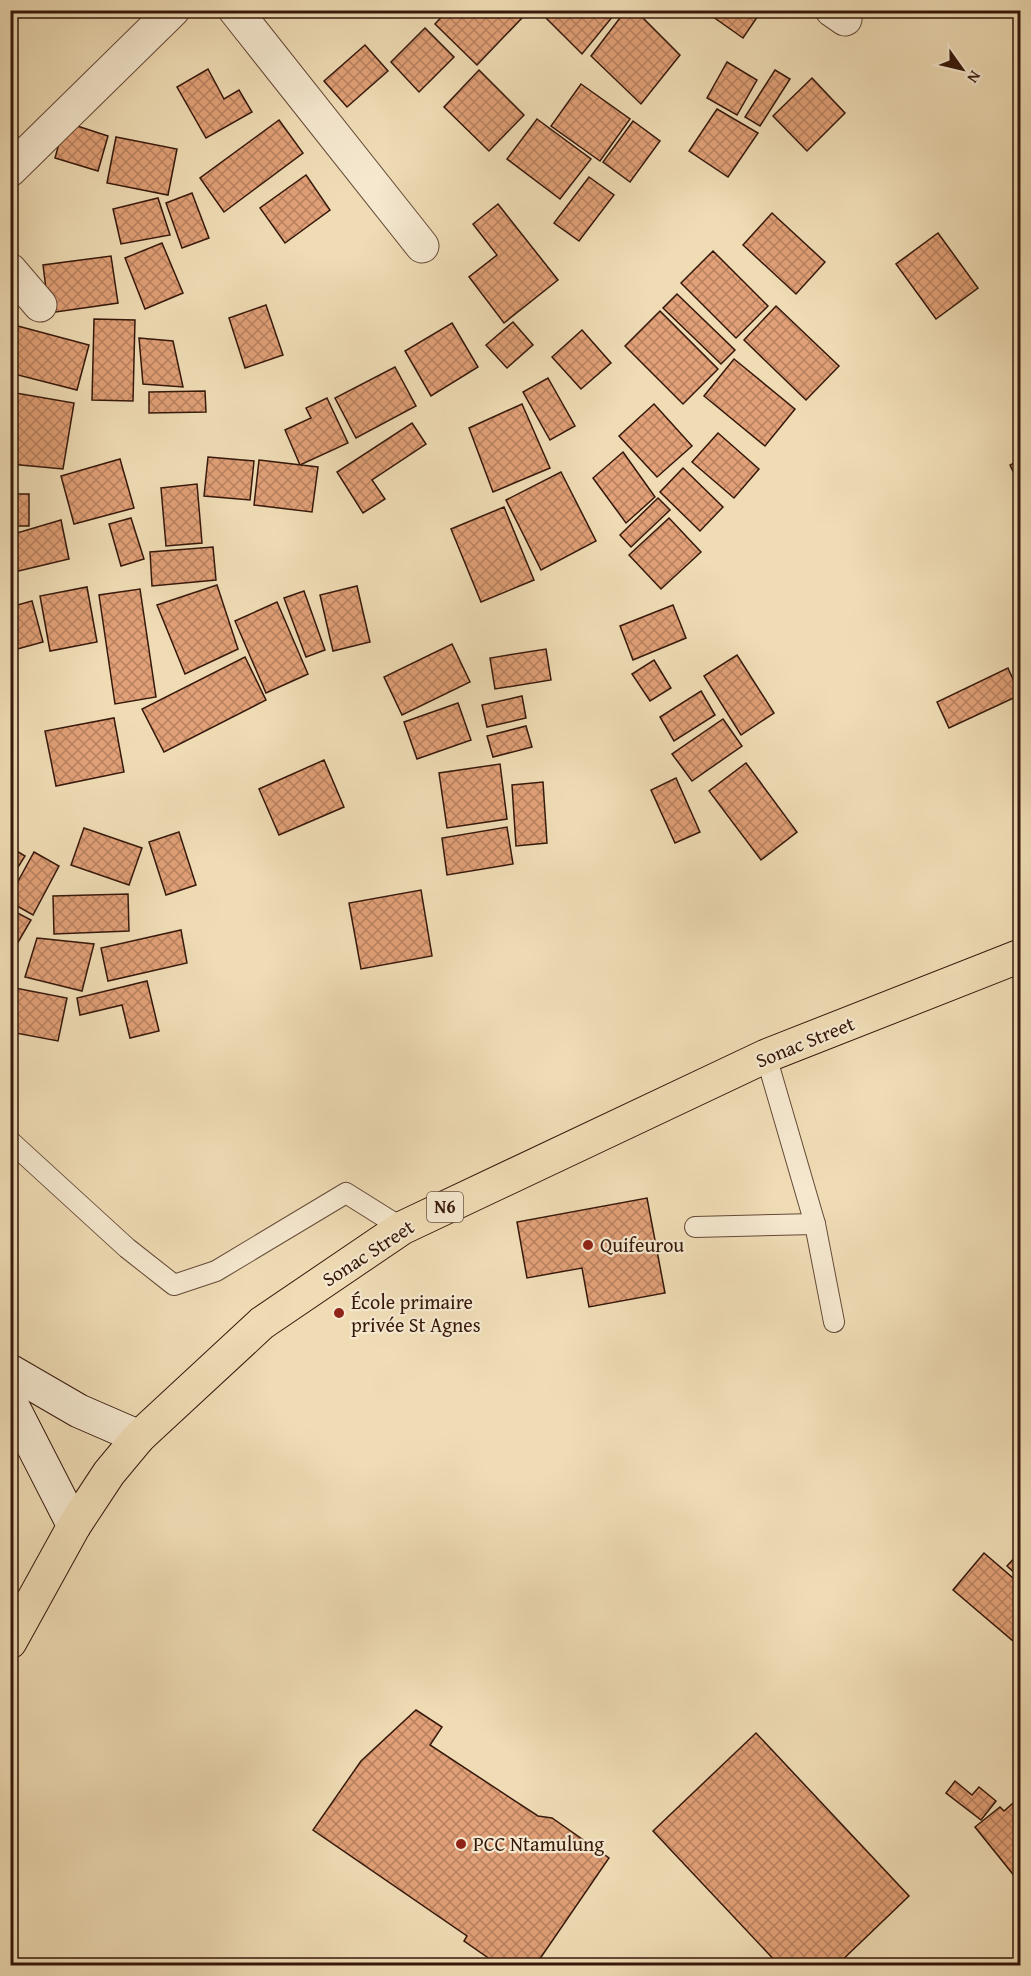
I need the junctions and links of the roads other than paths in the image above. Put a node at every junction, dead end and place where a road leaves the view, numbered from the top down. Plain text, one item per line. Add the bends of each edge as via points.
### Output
1 (173, 10) edge
2 (235, 10) edge
3 (10, 170) edge
4 (422, 246) dead end
5 (10, 270) edge
6 (40, 304) dead end
7 (1020, 956) edge
8 (766, 1056) junction
9 (10, 1141) edge
10 (815, 1224) junction
11 (695, 1227) dead end
12 (402, 1228) junction
13 (834, 1322) dead end
14 (10, 1371) edge
15 (10, 1401) edge
16 (139, 1437) junction
17 (74, 1526) junction
18 (10, 1642) edge

1 - 3 street
2 - 4 street
5 - 6 street
7 - 8 highway, Sonac Street / N6
8 - 10 lane
8 - 12 highway, Sonac Street / N6
9 - 12 lane via 174,1285 216,1271 346,1193
10 - 11 lane
10 - 13 lane
12 - 16 highway, Sonac Street / N6 via 262,1323
14 - 16 street via 79,1411
15 - 17 street
16 - 17 highway, Sonac Street / N6
17 - 18 highway, Sonac Street / N6

